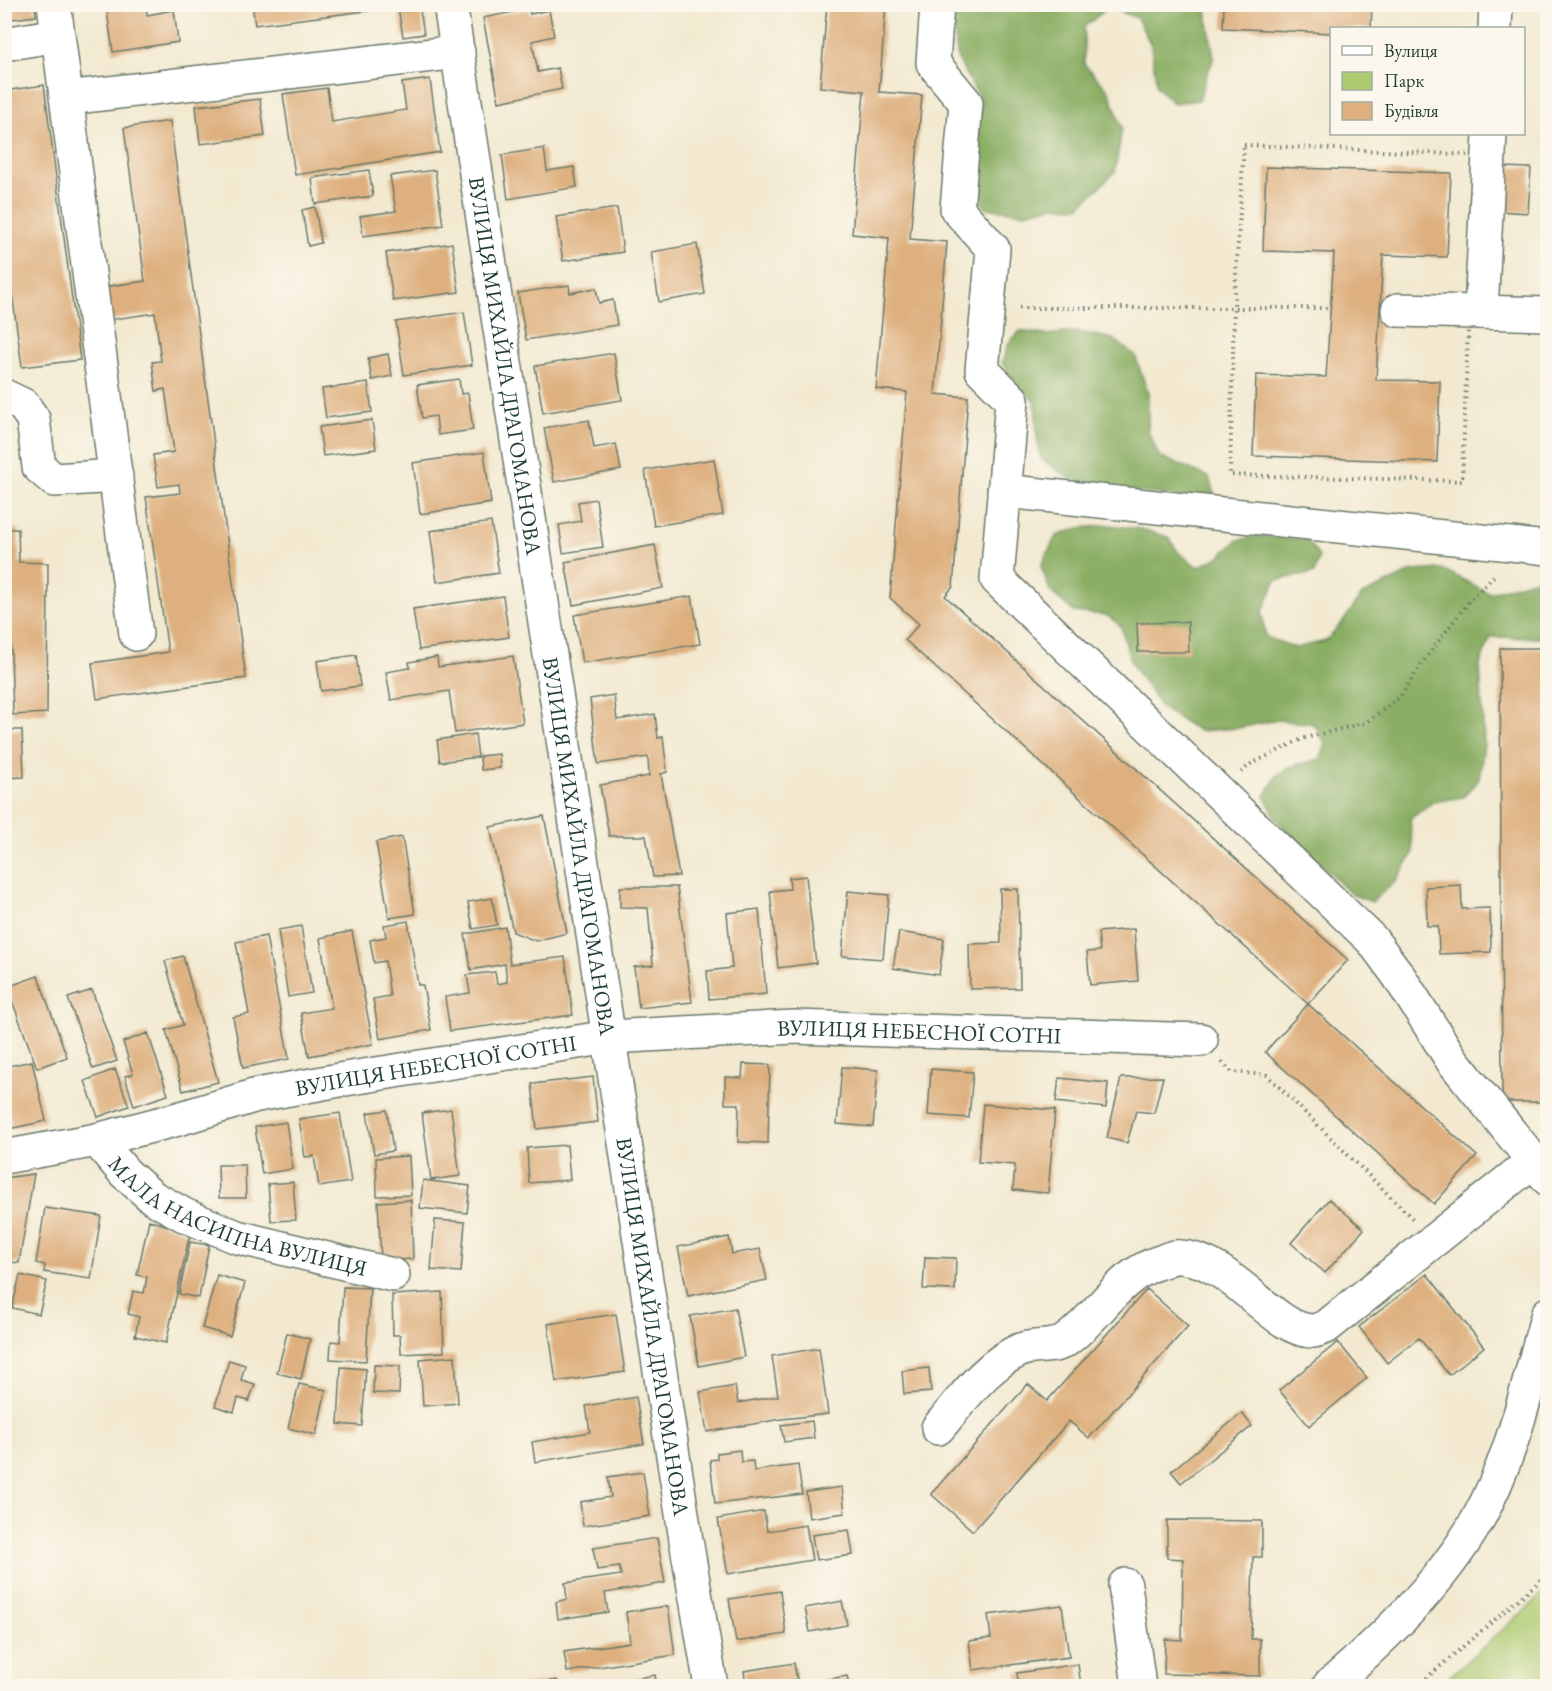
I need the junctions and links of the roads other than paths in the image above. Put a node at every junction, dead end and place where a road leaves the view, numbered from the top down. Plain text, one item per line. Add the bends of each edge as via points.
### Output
1 (450, 4) edge
2 (937, 4) edge
3 (1496, 4) edge
4 (56, 20) edge
5 (1495, 27) edge
6 (4, 44) edge
7 (458, 52) junction
8 (67, 98) junction
9 (1490, 135) edge
10 (1398, 310) dead end
11 (1475, 312) junction
12 (1548, 314) edge
13 (4, 396) edge
14 (116, 476) junction
15 (1004, 491) junction
16 (1536, 547) edge
17 (136, 634) dead end
18 (609, 1037) junction
19 (1201, 1040) road end
20 (98, 1140) junction
21 (4, 1157) edge
22 (1540, 1170) edge
23 (393, 1275) dead end
24 (1548, 1314) edge
25 (938, 1428) dead end
26 (1125, 1585) dead end
27 (711, 1686) edge
28 (1139, 1686) edge
29 (1329, 1686) edge

1 - 7 street, ВУЛИЦЯ МИХАЙЛА ДРАГОМАНОВА
2 - 15 street via 933,63 966,103 957,209 993,249 982,370 1012,399
3 - 5 street
4 - 6 street
4 - 8 street
7 - 8 street
7 - 18 street, ВУЛИЦЯ МИХАЙЛА ДРАГОМАНОВА
8 - 14 street
9 - 11 street
10 - 11 street
11 - 12 street
13 - 14 street via 22,405 33,419 39,466 54,480
14 - 17 street
15 - 16 street
15 - 22 street via 997,579 1372,940 1452,1060
18 - 19 street, ВУЛИЦЯ НЕБЕСНОЇ СОТНІ via 794,1027
18 - 20 street, ВУЛИЦЯ НЕБЕСНОЇ СОТНІ via 257,1095
18 - 27 street, ВУЛИЦЯ МИХАЙЛА ДРАГОМАНОВА
20 - 21 street, ВУЛИЦЯ НЕБЕСНОЇ СОТНІ
20 - 23 street, МАЛА НАСИПНА ВУЛИЦЯ via 125,1173 152,1197 184,1215 237,1237
22 - 25 street via 1435,1240 1326,1327 1314,1331 1300,1329 1283,1319 1218,1268 1200,1260 1178,1256 1152,1264 1126,1279 1062,1343 1024,1348 1006,1357 980,1379
24 - 29 street via 1516,1425 1477,1521 1408,1612
26 - 28 street

